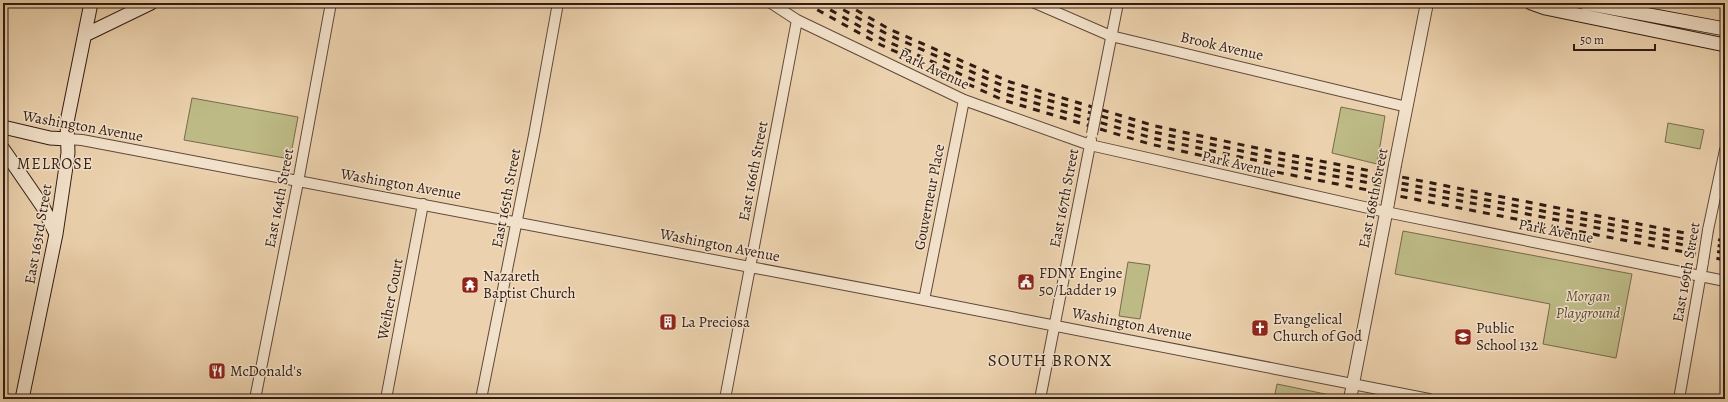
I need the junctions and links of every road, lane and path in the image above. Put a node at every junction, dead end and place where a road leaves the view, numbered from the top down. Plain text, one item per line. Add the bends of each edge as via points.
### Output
1 (91, 3) edge
2 (151, 3) edge
3 (331, 3) edge
4 (558, 3) edge
5 (772, 3) edge
6 (1035, 3) edge
7 (1118, 3) edge
8 (1427, 3) edge
9 (1532, 3) edge
10 (1585, 3) edge
11 (798, 20) junction
12 (1725, 28) edge
13 (85, 35) junction
14 (1111, 36) junction
15 (1725, 45) edge
16 (964, 100) junction
17 (1407, 107) junction
18 (3, 127) edge
19 (67, 139) junction
20 (1090, 145) junction
21 (3, 149) edge
22 (1725, 150) edge
23 (298, 182) junction
24 (423, 204) junction
25 (1387, 208) junction
26 (516, 221) junction
27 (56, 234) junction
28 (750, 267) junction
29 (1701, 276) junction
30 (1725, 281) edge
31 (924, 300) junction
32 (1054, 325) junction
33 (1352, 384) junction
34 (22, 399) edge
35 (255, 399) edge
36 (386, 399) edge
37 (480, 399) edge
38 (725, 399) edge
39 (1040, 399) edge
40 (1350, 399) edge
41 (1429, 399) edge
42 (1679, 399) edge

1 - 13 main road, East 163rd Street
2 - 13 main road
3 - 23 street, East 164th Street
4 - 26 street, East 165th Street
5 - 11 street, Park Avenue
6 - 14 street, Brook Avenue
7 - 14 street, East 167th Street
8 - 17 street, East 168th Street
9 - 15 main road via 1545,8
10 - 12 main road
11 - 16 street, Park Avenue
11 - 28 street, East 166th Street
13 - 19 main road, East 163rd Street via 67,122
14 - 17 street, Brook Avenue
14 - 20 street, East 167th Street, bridge
16 - 20 street, Park Avenue
16 - 31 street, Gouverneur Place
17 - 25 street, East 168th Street, bridge
18 - 19 main road, Washington Avenue via 50,138
19 - 23 street, Washington Avenue
19 - 27 main road, East 163rd Street via 68,153
20 - 25 street, Park Avenue
20 - 32 street, East 167th Street
21 - 27 main road via 43,207
22 - 29 street, East 169th Street, bridge
23 - 24 street, Washington Avenue
23 - 35 street, East 164th Street
24 - 26 street, Washington Avenue
24 - 36 street, Weiher Court
25 - 29 street, Park Avenue
25 - 33 street, East 168th Street
26 - 28 street, Washington Avenue
26 - 37 street, East 165th Street
27 - 34 main road, East 163rd Street
28 - 31 street, Washington Avenue
28 - 38 street, East 166th Street
29 - 30 street, Park Avenue
29 - 42 street, East 169th Street
31 - 32 street, Washington Avenue
32 - 33 street, Washington Avenue
32 - 39 street, East 167th Street
33 - 40 street, East 168th Street
33 - 41 street, Washington Avenue

